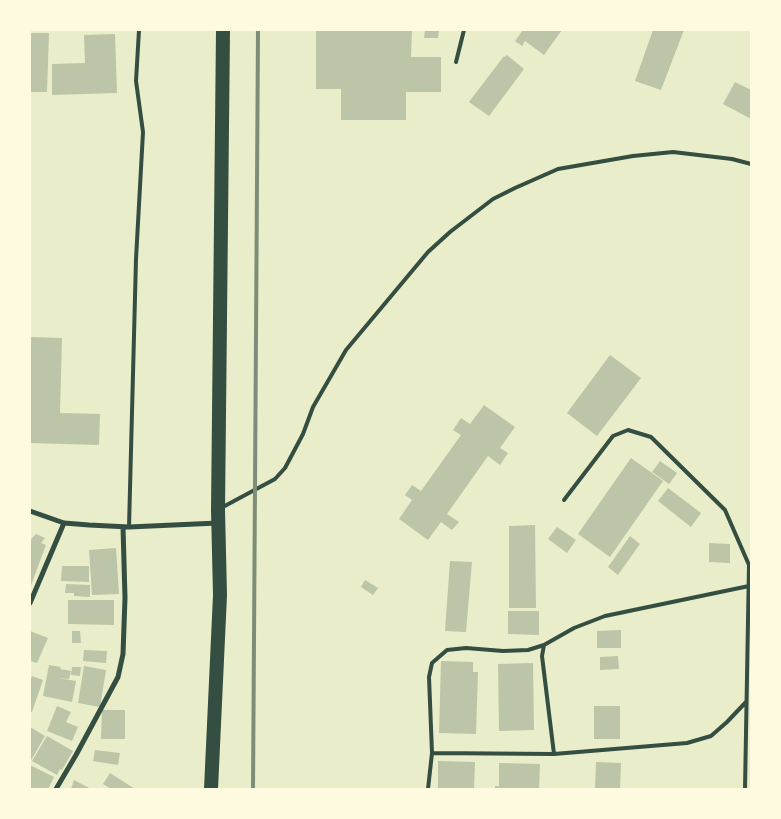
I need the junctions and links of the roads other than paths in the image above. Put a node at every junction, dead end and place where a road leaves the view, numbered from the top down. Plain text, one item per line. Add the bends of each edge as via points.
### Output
1 (139, 30) edge
2 (223, 30) edge
3 (464, 30) edge
4 (456, 62) dead end
5 (751, 164) edge
6 (564, 500) dead end
7 (30, 511) edge
8 (218, 516) junction
9 (64, 524) junction
10 (126, 527) junction
11 (750, 565) edge
12 (749, 586) junction
13 (30, 602) edge
14 (544, 645) junction
15 (746, 702) junction
16 (432, 754) junction
17 (554, 754) junction
18 (56, 789) edge
19 (211, 789) edge
20 (428, 789) edge
21 (745, 789) edge

1 - 10 lane via 136,81 142,132
2 - 8 highway
3 - 4 lane
5 - 8 lane via 673,152 632,156 558,169 493,200 428,252 346,350 313,407 285,468 275,479
6 - 11 lane via 613,436 628,430 651,437 725,510
7 - 9 street
8 - 10 street
8 - 19 highway via 220,595
9 - 10 street
9 - 13 street
10 - 18 street via 123,654 118,677
11 - 12 lane
12 - 14 lane via 605,616
12 - 15 lane
14 - 16 lane via 528,650 447,650 432,663 428,677
14 - 17 lane via 542,656
15 - 17 lane via 711,736 687,743
15 - 21 lane
16 - 17 lane
16 - 20 lane

